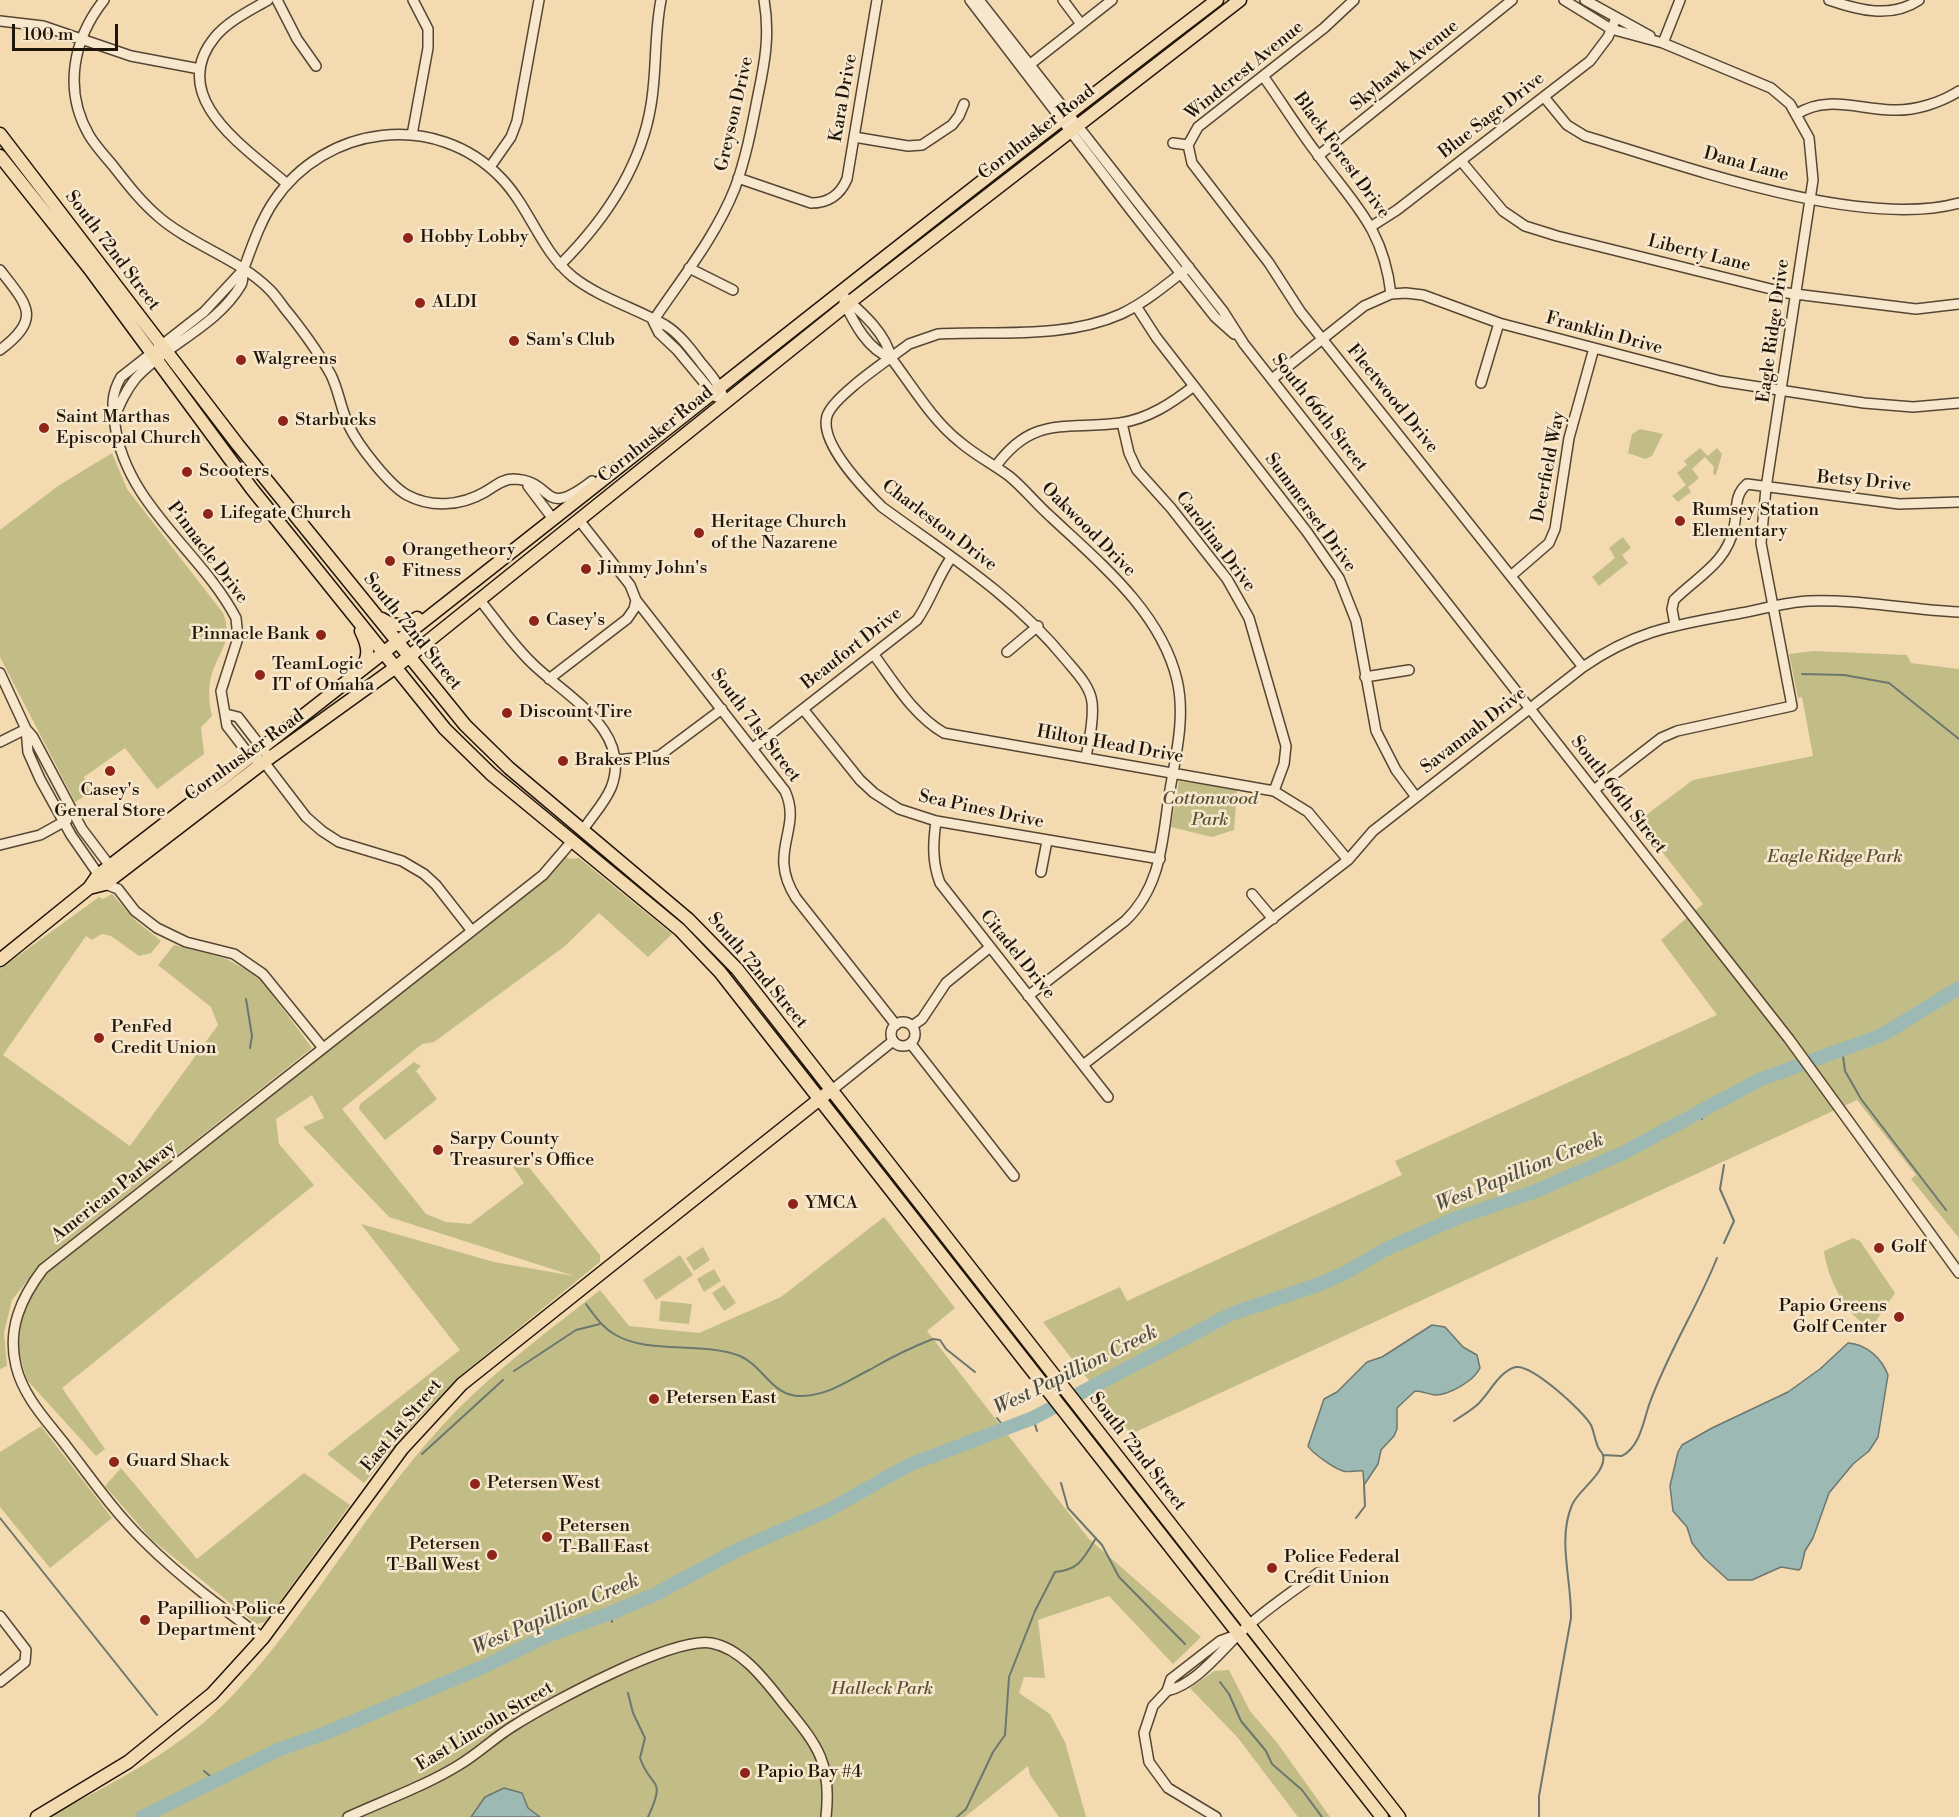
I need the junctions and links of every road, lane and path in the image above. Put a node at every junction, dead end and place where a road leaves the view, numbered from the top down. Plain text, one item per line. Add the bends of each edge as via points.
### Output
1 (104, 0) edge
2 (268, 0) edge
3 (277, 0) edge
4 (413, 0) edge
5 (539, 0) edge
6 (661, 0) edge
7 (764, 0) edge
8 (877, 0) edge
9 (970, 0) edge
10 (980, 0) edge
11 (1063, 0) edge
12 (1112, 0) edge
13 (1216, 0) edge
14 (1240, 0) edge
15 (1354, 0) edge
16 (1512, 0) edge
17 (1564, 0) edge
18 (1585, 0) edge
19 (1680, 0) edge
20 (1829, 0) edge
21 (1919, 0) edge
22 (1848, 3) edge
23 (1616, 18) junction
24 (0, 21) edge
25 (1081, 24) junction
26 (1611, 29) junction
27 (81, 39) junction
28 (1663, 43) junction
29 (316, 66) dead end
30 (1027, 66) junction
31 (200, 69) junction
32 (1263, 76) junction
33 (1959, 91) edge
34 (1544, 97) junction
35 (964, 104) dead end
36 (1797, 114) junction
37 (1065, 116) junction
38 (1072, 127) junction
39 (0, 134) edge
40 (412, 135) junction
41 (854, 137) junction
42 (1173, 143) dead end
43 (1188, 145) junction
44 (0, 156) edge
45 (1318, 156) junction
46 (1461, 161) junction
47 (490, 167) junction
48 (738, 178) junction
49 (287, 184) junction
50 (1811, 198) junction
51 (1959, 203) edge
52 (1372, 226) junction
53 (560, 266) junction
54 (689, 268) junction
55 (0, 270) edge
56 (243, 270) junction
57 (1185, 270) junction
58 (733, 290) dead end
59 (840, 293) junction
60 (1391, 294) junction
61 (1796, 294) junction
62 (848, 304) junction
63 (1959, 304) edge
64 (1136, 306) junction
65 (653, 321) junction
66 (1499, 323) junction
67 (1323, 339) junction
68 (164, 348) junction
69 (1594, 348) junction
70 (0, 350) edge
71 (153, 357) junction
72 (891, 358) junction
73 (1272, 380) junction
74 (1481, 383) dead end
75 (1194, 386) junction
76 (716, 391) junction
77 (1782, 391) junction
78 (725, 403) junction
79 (1959, 403) edge
80 (1122, 423) junction
81 (666, 432) junction
82 (996, 466) junction
83 (522, 480) junction
84 (1766, 488) junction
85 (1959, 502) edge
86 (554, 519) junction
87 (579, 520) junction
88 (951, 558) junction
89 (1512, 575) junction
90 (479, 599) junction
91 (636, 600) junction
92 (1772, 607) junction
93 (1959, 612) edge
94 (352, 614) junction
95 (375, 614) junction
96 (1676, 625) junction
97 (1038, 626) junction
98 (436, 635) junction
99 (398, 642) junction
100 (1007, 652) dead end
101 (384, 654) junction
102 (874, 655) junction
103 (410, 656) junction
104 (1583, 667) junction
105 (396, 668) junction
106 (1409, 670) dead end
107 (0, 673) edge
108 (1365, 677) junction
109 (351, 679) junction
110 (549, 679) junction
111 (434, 688) junction
112 (413, 690) junction
113 (361, 693) junction
114 (722, 709) junction
115 (803, 709) junction
116 (1529, 709) junction
117 (226, 714) junction
118 (26, 729) junction
119 (0, 742) edge
120 (263, 747) junction
121 (753, 748) junction
122 (251, 757) junction
123 (1086, 758) junction
124 (615, 760) junction
125 (264, 762) junction
126 (1173, 773) junction
127 (491, 774) junction
128 (1594, 790) junction
129 (1274, 791) junction
130 (1416, 797) junction
131 (74, 815) junction
132 (936, 821) junction
133 (64, 822) junction
134 (583, 830) junction
135 (573, 840) junction
136 (1047, 841) junction
137 (0, 845) edge
138 (1160, 859) junction
139 (1348, 860) junction
140 (113, 870) junction
141 (1041, 872) dead end
142 (101, 879) junction
143 (652, 888) junction
144 (118, 889) junction
145 (1252, 894) dead end
146 (1273, 919) junction
147 (472, 931) junction
148 (989, 948) junction
149 (0, 960) edge
150 (1028, 996) junction
151 (896, 1025) junction
152 (912, 1026) junction
153 (893, 1041) junction
154 (910, 1044) junction
155 (323, 1048) junction
156 (1083, 1065) junction
157 (832, 1090) junction
158 (1108, 1097) dead end
159 (821, 1098) junction
160 (1014, 1176) dead end
161 (1959, 1272) edge
162 (1318, 1573) dead end
163 (0, 1616) edge
164 (1249, 1626) junction
165 (1239, 1634) junction
166 (262, 1638) junction
167 (0, 1682) edge
168 (37, 1817) edge
169 (348, 1817) edge
170 (826, 1817) edge
171 (1216, 1817) edge
172 (1382, 1817) edge
173 (1399, 1817) edge

1 - 27 street via 92,14
2 - 31 street via 215,36
3 - 29 street
4 - 40 street via 428,28 428,48
5 - 47 street via 517,121 511,138
6 - 53 street via 651,105 642,144 626,180 588,237
7 - 48 street, Greyson Drive via 768,46
8 - 41 street, Kara Drive
9 - 30 street, South 66th Street
10 - 30 street, South 66th Street
11 - 25 street
12 - 25 street
13 - 37 main road, Cornhusker Road
14 - 38 main road, Cornhusker Road
15 - 32 street, Windcrest Avenue
16 - 45 street, Skyhawk Avenue
17 - 26 street, Eagle Ridge Drive
18 - 23 street, Eagle Ridge Drive
19 - 28 street
20 - 22 street
21 - 22 street via 1874,12
23 - 26 street, Blue Sage Drive
23 - 28 street, Eagle Ridge Drive
24 - 27 street via 43,26
25 - 30 street
26 - 28 street, Eagle Ridge Drive
26 - 34 street, Blue Sage Drive via 1590,61
27 - 31 street via 131,56
27 - 56 street via 74,63 74,83 82,122 90,137 129,187 160,218
28 - 36 street, Eagle Ridge Drive via 1762,82
30 - 37 street, South 66th Street
31 - 49 street via 203,100 217,123
32 - 43 street, Windcrest Avenue via 1198,127
32 - 45 street, Black Forest Drive
33 - 36 street via 1927,105 1895,110 1821,103
34 - 46 street, Blue Sage Drive
34 - 50 street, Dana Lane via 1567,125 1586,136 1739,182
35 - 41 street via 952,125 922,146
36 - 50 street, Eagle Ridge Drive via 1809,138 1813,162
37 - 38 street, South 66th Street
37 - 59 main road, Cornhusker Road
38 - 57 street, South 66th Street
38 - 62 main road, Cornhusker Road
39 - 68 main road, South 72nd Street
40 - 47 street, Pinnacle Drive via 452,146
40 - 49 street, Pinnacle Drive via 381,135 348,142 323,153
41 - 48 street, Kara Drive via 847,179 834,197 823,203 811,203
42 - 43 street
43 - 67 street, Fleetwood Drive via 1201,176
44 - 71 main road, South 72nd Street
45 - 52 street, Black Forest Drive
46 - 52 street, Blue Sage Drive
46 - 61 street, Liberty Lane via 1503,211 1525,226
47 - 53 street, Pinnacle Drive via 513,192
48 - 54 street, Greyson Drive via 720,220
49 - 56 street, Pinnacle Drive via 264,220
50 - 51 street, Dana Lane via 1922,211
50 - 61 street, Eagle Ridge Drive
52 - 60 street, Black Forest Drive via 1384,254
53 - 65 street, Pinnacle Drive via 583,284
54 - 58 street
54 - 65 street, Greyson Drive
55 - 70 street via 25,306 27,320 23,331
56 - 68 street, Pinnacle Drive via 242,283 222,308
56 - 83 street via 269,289 316,350 332,378 353,433 398,488 415,499 447,504 475,498 505,480
57 - 64 street, Charleston Drive
57 - 73 street, South 66th Street via 1223,311
59 - 62 street, Oakwood Drive
59 - 76 main road, Cornhusker Road
60 - 66 street, Franklin Drive via 1423,295
60 - 67 street, Franklin Drive via 1364,306
61 - 63 street, Liberty Lane via 1916,309
61 - 77 street, Eagle Ridge Drive
62 - 72 street, Oakwood Drive via 854,322 879,354
62 - 78 main road, Cornhusker Road
64 - 72 street, Charleston Drive via 1105,320 1066,329 938,334 909,344
64 - 75 street, Summerset Drive
65 - 76 street, Pinnacle Drive via 665,325 685,343
66 - 69 street, Franklin Drive
66 - 74 street
67 - 73 street, Franklin Drive
67 - 89 street, Fleetwood Drive
68 - 71 street, Pinnacle Drive
68 - 95 main road, South 72nd Street
69 - 77 street, Franklin Drive via 1720,381
69 - 89 street, Deerfield Way via 1569,438 1555,529 1549,543
71 - 94 main road, South 72nd Street
71 - 117 street, Pinnacle Drive via 114,418 117,445 133,479 236,618 238,638 220,691
72 - 82 street, Oakwood Drive via 940,423 960,443
72 - 88 street, Charleston Drive via 832,406 825,427 828,441 882,507
73 - 116 street, South 66th Street
75 - 80 street via 1157,410
75 - 108 street, Summerset Drive via 1339,578 1356,621
76 - 78 street
76 - 81 main road, Cornhusker Road
77 - 79 street, Franklin Drive via 1913,407
77 - 84 street, Eagle Ridge Drive
78 - 87 main road, Cornhusker Road
80 - 82 street via 1034,432 1019,440
80 - 129 street, Carolina Drive via 1137,470 1227,579 1249,618 1286,746
81 - 83 street via 567,498 551,498 535,484
81 - 86 main road, Cornhusker Road
81 - 87 main road via 581,508
82 - 126 street, Oakwood Drive via 1108,570 1161,638 1170,656 1180,701 1181,724
83 - 86 street
84 - 85 street, Betsy Drive via 1889,503
84 - 92 street, Eagle Ridge Drive via 1761,543
84 - 96 street, Betsy Drive via 1747,484 1740,490 1726,551 1715,566 1674,600
86 - 95 main road via 525,533 410,624 394,626
86 - 99 main road, Cornhusker Road
87 - 90 main road, Cornhusker Road
87 - 91 street, South 71st Street via 630,585
88 - 97 street, Charleston Drive via 1014,603
88 - 102 street, Beaufort Drive via 916,620
89 - 104 street, Fleetwood Drive
90 - 98 main road, Cornhusker Road
90 - 110 street via 530,662
91 - 110 street via 627,619
91 - 114 street, South 71st Street
92 - 93 street, Savannah Drive via 1807,601 1849,602
92 - 96 street, Savannah Drive
92 - 128 street, Eagle Ridge Drive via 1792,706 1677,731 1661,738
94 - 101 main road, South 72nd Street
94 - 109 main road via 367,643 368,654
95 - 99 main road, South 72nd Street
96 - 104 street, Savannah Drive via 1622,642
97 - 100 street
97 - 123 street, Charleston Drive via 1089,692 1092,723
98 - 103 main road, Cornhusker Road
98 - 111 main road via 424,656
99 - 101 main road, Cornhusker Road
99 - 103 main road, South 72nd Street
101 - 105 main road, South 72nd Street
101 - 109 main road, Cornhusker Road
102 - 115 street, Beaufort Drive
102 - 123 street, Hilton Head Drive via 923,718 944,733
103 - 105 main road, Cornhusker Road
103 - 111 main road, South 72nd Street
104 - 116 street, Savannah Drive
105 - 112 main road, South 72nd Street
105 - 113 main road, Cornhusker Road
106 - 108 street
107 - 118 street
108 - 130 street, Summerset Drive via 1380,738 1396,770
109 - 120 main road, Cornhusker Road
110 - 124 street via 600,724
111 - 134 main road, South 72nd Street via 494,754
112 - 113 main road via 392,682
112 - 127 main road, South 72nd Street via 459,745
113 - 125 main road, Cornhusker Road
114 - 121 street, South 71st Street
114 - 124 street via 659,756
115 - 121 street, Beaufort Drive
115 - 132 street, Sea Pines Drive via 874,793 899,809
116 - 128 street, South 66th Street
116 - 130 street, Savannah Drive
117 - 120 street via 238,717
117 - 122 street, Pinnacle Drive via 227,726
118 - 119 street
118 - 131 street
118 - 133 street via 28,752
120 - 122 main road, Cornhusker Road
120 - 125 street
121 - 151 street, South 71st Street via 789,800 791,820 783,856 791,891
122 - 125 street
122 - 140 main road, Cornhusker Road
123 - 126 street, Hilton Head Drive
124 - 134 street via 611,787
125 - 140 main road, Cornhusker Road
125 - 147 street via 306,817 322,831 339,842 402,861 424,874
126 - 129 street, Hilton Head Drive
126 - 138 street, Oakwood Drive
127 - 134 main road via 526,793 569,827
127 - 135 main road, South 72nd Street
128 - 161 street, South 66th Street via 1825,1086
129 - 139 street, Hilton Head Drive via 1308,812
130 - 139 street, Savannah Drive via 1373,831
131 - 133 street
131 - 140 street
132 - 136 street, Sea Pines Drive
132 - 148 street, Citadel Drive via 932,845 940,883
133 - 137 street via 40,835
133 - 142 street
134 - 143 main road, South 72nd Street
135 - 143 main road via 583,839
135 - 147 street, American Parkway via 543,875
135 - 159 main road, South 72nd Street via 695,944
136 - 138 street, Sea Pines Drive
136 - 141 street
138 - 150 street, Oakwood Drive via 1156,876 1139,908
139 - 146 street, Savannah Drive
140 - 142 main road, Cornhusker Road
140 - 144 street
142 - 144 street
142 - 149 main road, Cornhusker Road
143 - 157 main road, South 72nd Street via 724,954
144 - 155 street via 135,911 157,928 186,942 234,954 263,974
145 - 146 street
146 - 156 street, Savannah Drive
147 - 155 street, American Parkway
148 - 150 street, Citadel Drive
148 - 152 street via 946,983 922,1019
150 - 156 street, Citadel Drive
151 - 152 street via 905,1022
151 - 153 street via 891,1034
152 - 154 street via 915,1036
153 - 154 street via 902,1047
153 - 157 street
154 - 160 street
155 - 166 street, American Parkway via 43,1269 21,1302 13,1338 23,1387 106,1497 168,1563
156 - 158 street, Citadel Drive
157 - 159 main road, East 1st Street
157 - 164 main road, South 72nd Street
159 - 165 main road, South 72nd Street
159 - 166 main road, East 1st Street via 462,1384 402,1449
162 - 164 street
163 - 167 street via 26,1650 25,1662
164 - 165 street
164 - 173 main road, South 72nd Street
165 - 171 street via 1220,1641 1171,1679 1167,1691 1153,1706 1144,1733 1149,1762 1168,1788
165 - 172 main road, South 72nd Street
166 - 168 main road, East 1st Street via 212,1694 178,1724 104,1779
169 - 170 street, East Lincoln Street via 450,1770 523,1720 637,1662 677,1647 710,1643 722,1646 753,1668 821,1756 829,1787

